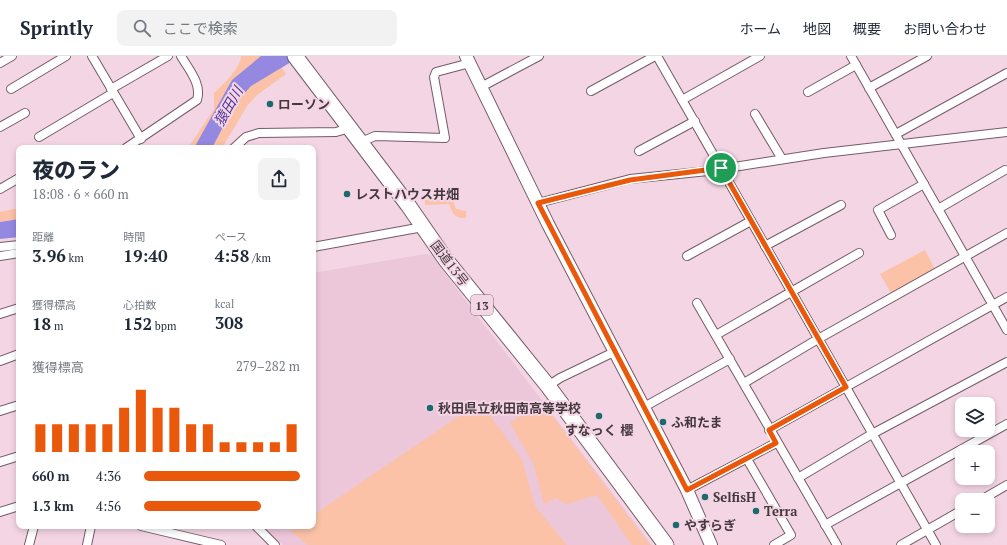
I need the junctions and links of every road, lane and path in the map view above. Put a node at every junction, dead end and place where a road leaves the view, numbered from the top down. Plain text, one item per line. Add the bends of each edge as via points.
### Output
1 (12, 56) edge
2 (66, 56) edge
3 (92, 56) edge
4 (168, 56) edge
5 (181, 56) edge
6 (539, 56) edge
7 (656, 56) edge
8 (760, 56) edge
9 (851, 56) edge
10 (927, 56) edge
11 (298, 60) edge
12 (468, 60) edge
13 (0, 63) edge
14 (856, 65) junction
15 (1007, 74) edge
16 (481, 88) junction
17 (869, 88) junction
18 (11, 89) dead end
19 (112, 91) junction
20 (591, 91) dead end
21 (808, 92) dead end
22 (682, 100) junction
23 (25, 112) dead end
24 (756, 114) dead end
25 (695, 122) junction
26 (0, 127) edge
27 (350, 128) junction
28 (1007, 132) edge
29 (896, 134) junction
30 (39, 137) dead end
31 (141, 139) junction
32 (361, 142) junction
33 (901, 144) junction
34 (131, 145) edge
35 (237, 145) edge
36 (639, 151) dead end
37 (782, 159) junction
38 (721, 168) junction
39 (1005, 170) dead end
40 (16, 180) edge
41 (924, 184) junction
42 (0, 189) edge
43 (538, 203) junction
44 (841, 205) dead end
45 (938, 209) junction
46 (751, 221) junction
47 (423, 227) junction
48 (1007, 233) edge
49 (891, 235) dead end
50 (16, 245) edge
51 (316, 246) edge
52 (765, 246) junction
53 (0, 247) edge
54 (16, 253) edge
55 (859, 253) dead end
56 (0, 256) edge
57 (687, 256) dead end
58 (965, 257) junction
59 (791, 291) junction
60 (1007, 297) edge
61 (697, 303) dead end
62 (993, 305) junction
63 (16, 309) edge
64 (0, 314) edge
65 (1007, 330) edge
66 (716, 335) junction
67 (818, 339) junction
68 (614, 352) junction
69 (16, 355) edge
70 (730, 359) junction
71 (0, 360) edge
72 (1007, 362) edge
73 (744, 383) junction
74 (548, 386) junction
75 (846, 387) junction
76 (16, 406) edge
77 (644, 407) junction
78 (0, 411) edge
79 (1007, 424) edge
80 (769, 430) junction
81 (872, 434) junction
82 (776, 443) junction
83 (16, 457) edge
84 (747, 459) junction
85 (0, 462) edge
86 (798, 478) junction
87 (900, 484) junction
88 (1007, 485) edge
89 (687, 490) junction
90 (993, 493) edge
91 (16, 507) edge
92 (0, 512) edge
93 (955, 514) edge
94 (825, 525) junction
95 (703, 526) junction
96 (33, 529) edge
97 (90, 529) edge
98 (154, 529) edge
99 (259, 529) edge
100 (927, 530) junction
101 (273, 544) edge
102 (29, 545) edge
103 (87, 545) edge
104 (221, 545) edge
105 (666, 545) edge
106 (700, 545) edge
107 (711, 545) edge
108 (774, 545) edge
109 (836, 545) edge
110 (901, 545) edge
111 (936, 545) edge

1 - 13 street
2 - 18 street
3 - 19 street
4 - 19 street
5 - 31 street via 198,84 197,100
6 - 16 street
7 - 20 street
7 - 22 street
8 - 22 street
9 - 14 street
10 - 17 street
11 - 27 highway, 国道13号 / 13
12 - 16 street
12 - 32 street via 436,72 434,77 445,138 375,136
14 - 17 street
14 - 21 street
15 - 29 street
16 - 43 street
17 - 29 street
19 - 30 street
19 - 31 street
22 - 25 street
23 - 26 street
24 - 37 street
25 - 36 street
25 - 38 street
27 - 32 highway, 国道13号 / 13
27 - 35 street via 336,132 259,133 246,137
28 - 33 street
29 - 33 street
31 - 34 street
32 - 47 highway, 国道13号 / 13
33 - 37 street
33 - 41 street
37 - 38 street
38 - 43 street via 630,180
38 - 46 street
39 - 45 street
40 - 42 street
41 - 45 street
41 - 49 street via 878,210
43 - 68 street
44 - 52 street
45 - 58 street
46 - 52 street
46 - 57 street
47 - 51 street
47 - 74 highway, 国道13号 / 13 via 446,260
48 - 58 street
50 - 53 street
52 - 59 street
54 - 56 street
55 - 59 street
58 - 62 street
58 - 67 street
59 - 66 street
59 - 67 street
60 - 62 street
61 - 66 street
62 - 65 street
62 - 75 street
63 - 64 street
66 - 70 street
67 - 73 street
67 - 75 street
68 - 74 street
68 - 77 street
69 - 71 street
70 - 73 street
70 - 77 street
72 - 81 street
73 - 80 street
74 - 105 highway, 国道13号 / 13
75 - 80 street
75 - 81 street
76 - 78 street
77 - 89 street
79 - 87 street
80 - 82 street
81 - 86 street
81 - 87 street
82 - 84 street
82 - 86 street
83 - 85 street
84 - 89 street
84 - 108 street via 792,535
86 - 94 street
87 - 94 street
87 - 100 street
88 - 90 street
89 - 95 street
91 - 92 street
93 - 100 street
94 - 109 street
95 - 106 street via 704,537
95 - 107 street
96 - 102 street
97 - 103 street
98 - 104 street
99 - 101 street
100 - 110 street
100 - 111 street

